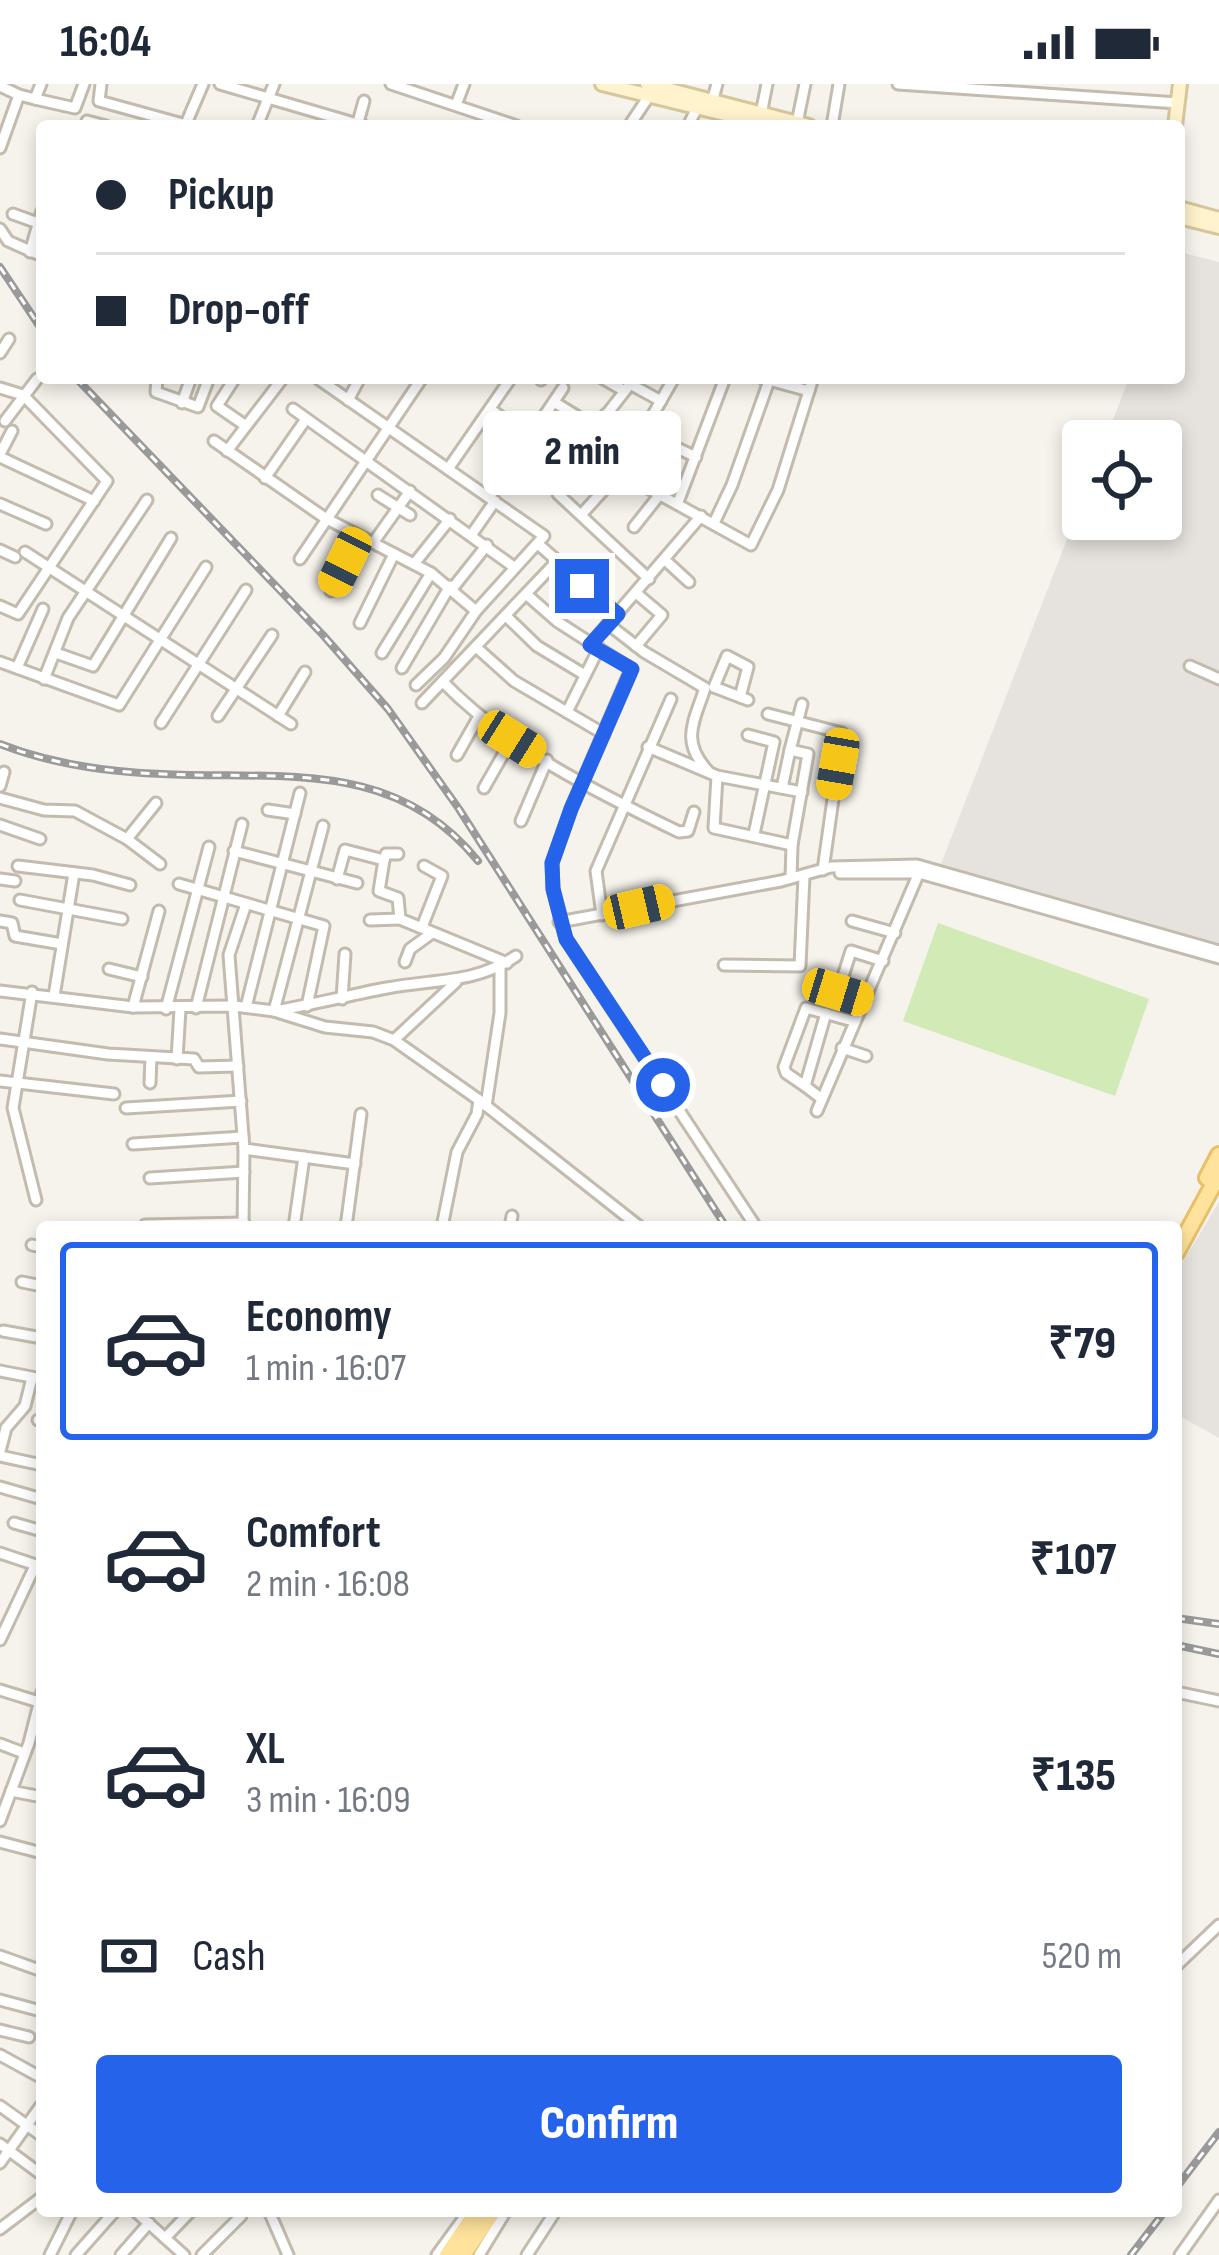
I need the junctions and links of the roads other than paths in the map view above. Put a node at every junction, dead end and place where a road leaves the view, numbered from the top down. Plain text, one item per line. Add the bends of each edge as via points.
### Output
1 (41, 84) edge
2 (84, 84) edge
3 (101, 84) edge
4 (203, 84) edge
5 (220, 84) edge
6 (274, 84) edge
7 (391, 84) edge
8 (464, 84) edge
9 (605, 84) edge
10 (717, 84) edge
11 (767, 84) edge
12 (805, 84) edge
13 (839, 84) edge
14 (898, 84) edge
15 (1180, 84) edge
16 (0, 86) edge
17 (947, 86) edge
18 (1028, 89) edge
19 (648, 90) edge
20 (19, 95) junction
21 (268, 97) junction
22 (34, 99) junction
23 (364, 101) dead end
24 (703, 103) junction
25 (1178, 103) junction
26 (456, 105) junction
27 (133, 111) junction
28 (319, 111) junction
29 (761, 114) junction
30 (482, 115) junction
31 (131, 120) edge
32 (165, 120) edge
33 (189, 120) edge
34 (259, 120) edge
35 (315, 120) edge
36 (345, 120) edge
37 (361, 120) edge
38 (478, 120) edge
39 (498, 120) edge
40 (632, 120) edge
41 (692, 120) edge
42 (755, 120) edge
43 (784, 120) edge
44 (803, 120) edge
45 (833, 120) edge
46 (1176, 120) edge
47 (3, 128) edge
48 (0, 148) edge
49 (1185, 210) edge
50 (13, 214) dead end
51 (1185, 218) edge
52 (36, 223) edge
53 (1219, 223) edge
54 (0, 229) edge
55 (36, 231) edge
56 (30, 252) junction
57 (36, 254) edge
58 (9, 339) dead end
59 (0, 353) edge
60 (36, 380) edge
61 (157, 384) edge
62 (189, 384) edge
63 (206, 384) edge
64 (231, 384) edge
65 (279, 384) edge
66 (325, 384) edge
67 (357, 384) edge
68 (418, 384) edge
69 (507, 384) edge
70 (629, 384) edge
71 (671, 384) edge
72 (722, 384) edge
73 (765, 384) edge
74 (786, 384) edge
75 (811, 384) edge
76 (0, 388) edge
77 (563, 388) dead end
78 (809, 391) junction
79 (23, 395) junction
80 (348, 400) junction
81 (554, 401) junction
82 (662, 401) junction
83 (182, 403) junction
84 (293, 409) dead end
85 (490, 409) junction
86 (606, 414) junction
87 (306, 419) junction
88 (5, 421) dead end
89 (246, 426) junction
90 (388, 429) junction
91 (12, 431) dead end
92 (644, 432) junction
93 (530, 437) junction
94 (214, 441) dead end
95 (226, 452) junction
96 (0, 456) edge
97 (695, 457) junction
98 (596, 459) dead end
99 (367, 461) junction
100 (570, 466) dead end
101 (448, 469) junction
102 (620, 472) junction
103 (265, 478) junction
104 (410, 490) junction
105 (661, 493) junction
106 (558, 494) dead end
107 (378, 495) dead end
108 (493, 498) junction
109 (147, 500) dead end
110 (94, 501) junction
111 (678, 502) junction
112 (0, 504) edge
113 (398, 508) junction
114 (410, 515) dead end
115 (581, 515) junction
116 (701, 516) junction
117 (325, 518) junction
118 (451, 519) junction
119 (387, 523) junction
120 (714, 523) junction
121 (46, 524) dead end
122 (634, 527) dead end
123 (400, 531) dead end
124 (472, 534) junction
125 (358, 536) junction
126 (171, 538) dead end
127 (373, 543) junction
128 (538, 544) junction
129 (487, 545) junction
130 (0, 550) edge
131 (394, 554) junction
132 (300, 559) dead end
133 (558, 560) junction
134 (665, 560) junction
135 (414, 564) junction
136 (49, 567) junction
137 (206, 567) dead end
138 (514, 567) junction
139 (431, 573) junction
140 (649, 579) junction
141 (689, 582) dead end
142 (451, 588) junction
143 (246, 590) dead end
144 (331, 591) dead end
145 (83, 593) junction
146 (636, 593) junction
147 (526, 594) junction
148 (0, 606) edge
149 (43, 609) dead end
150 (476, 610) junction
151 (618, 614) junction
152 (120, 616) junction
153 (506, 616) junction
154 (360, 623) dead end
155 (608, 624) junction
156 (272, 635) dead end
157 (160, 642) junction
158 (595, 646) junction
159 (636, 646) junction
160 (476, 647) junction
161 (56, 653) junction
162 (382, 653) dead end
163 (0, 662) edge
164 (198, 665) junction
165 (1190, 666) dead end
166 (17, 668) junction
167 (402, 668) dead end
168 (305, 673) dead end
169 (585, 675) junction
170 (44, 679) junction
171 (1219, 679) edge
172 (444, 683) junction
173 (416, 685) dead end
174 (710, 687) junction
175 (236, 689) junction
176 (670, 699) dead end
177 (422, 703) dead end
178 (802, 704) dead end
179 (567, 712) junction
180 (768, 714) dead end
181 (218, 716) dead end
182 (278, 716) junction
183 (478, 718) junction
184 (796, 721) junction
185 (161, 723) dead end
186 (291, 724) dead end
187 (816, 727) junction
188 (842, 733) dead end
189 (604, 734) junction
190 (748, 735) dead end
191 (512, 739) junction
192 (648, 747) junction
193 (790, 750) junction
194 (808, 754) junction
195 (457, 755) dead end
196 (547, 760) junction
197 (838, 764) dead end
198 (4, 772) dead end
199 (712, 773) junction
200 (583, 783) junction
201 (765, 785) junction
202 (0, 787) edge
203 (484, 788) dead end
204 (782, 788) junction
205 (802, 792) junction
206 (300, 793) dead end
207 (0, 798) edge
208 (156, 803) dead end
209 (622, 804) junction
210 (268, 810) dead end
211 (694, 812) dead end
212 (295, 814) junction
213 (521, 821) dead end
214 (242, 824) dead end
215 (0, 825) edge
216 (323, 826) dead end
217 (754, 834) junction
218 (40, 839) dead end
219 (127, 839) junction
220 (792, 845) junction
221 (209, 847) dead end
222 (234, 850) junction
223 (398, 854) dead end
224 (384, 860) junction
225 (160, 864) dead end
226 (281, 865) junction
227 (18, 866) dead end
228 (424, 866) dead end
229 (824, 870) junction
230 (921, 870) junction
231 (310, 872) junction
232 (74, 873) junction
233 (804, 876) junction
234 (791, 878) junction
235 (0, 879) edge
236 (337, 879) junction
237 (15, 881) dead end
238 (357, 883) dead end
239 (179, 884) dead end
240 (130, 885) dead end
241 (198, 890) junction
242 (222, 897) junction
243 (20, 900) dead end
244 (246, 904) junction
245 (68, 909) junction
246 (269, 910) junction
247 (159, 911) dead end
248 (602, 915) junction
249 (296, 917) junction
250 (122, 919) dead end
251 (400, 919) junction
252 (370, 920) dead end
253 (0, 921) edge
254 (852, 921) dead end
255 (560, 922) junction
256 (427, 930) junction
257 (896, 933) junction
258 (62, 944) junction
259 (345, 954) dead end
260 (1219, 955) edge
261 (883, 961) junction
262 (405, 962) dead end
263 (508, 962) junction
264 (724, 965) dead end
265 (109, 969) dead end
266 (142, 977) junction
267 (456, 982) junction
268 (0, 991) edge
269 (32, 992) junction
270 (54, 996) junction
271 (342, 999) junction
272 (865, 1001) junction
273 (307, 1006) junction
274 (133, 1007) junction
275 (240, 1007) junction
276 (196, 1008) junction
277 (166, 1009) junction
278 (180, 1009) junction
279 (274, 1011) junction
280 (826, 1013) junction
281 (853, 1021) junction
282 (0, 1040) edge
283 (394, 1040) junction
284 (24, 1043) junction
285 (842, 1048) junction
286 (866, 1055) dead end
287 (151, 1057) junction
288 (177, 1059) junction
289 (238, 1066) junction
290 (0, 1081) edge
291 (18, 1083) junction
292 (150, 1083) dead end
293 (805, 1086) junction
294 (114, 1094) dead end
295 (822, 1099) junction
296 (241, 1101) junction
297 (482, 1103) junction
298 (126, 1108) dead end
299 (817, 1111) dead end
300 (361, 1114) dead end
301 (243, 1143) junction
302 (133, 1144) dead end
303 (1219, 1155) edge
304 (304, 1157) junction
305 (355, 1164) junction
306 (244, 1172) junction
307 (1219, 1174) edge
308 (150, 1178) dead end
309 (36, 1200) dead end
310 (243, 1221) edge
311 (295, 1221) edge
312 (347, 1221) edge
313 (443, 1221) edge
314 (632, 1221) edge
315 (752, 1221) edge
316 (1182, 1224) edge
317 (1182, 1242) edge
318 (22, 1282) dead end
319 (36, 1285) edge
320 (3, 1330) edge
321 (36, 1337) edge
322 (0, 1371) edge
323 (36, 1378) edge
324 (36, 1380) edge
325 (2, 1432) edge
326 (0, 1453) edge
327 (36, 1464) edge
328 (0, 1487) edge
329 (36, 1497) edge
330 (14, 1523) dead end
331 (36, 1529) edge
332 (0, 1553) edge
333 (36, 1565) edge
334 (36, 1573) edge
335 (0, 1640) edge
336 (0, 1690) edge
337 (1182, 1693) edge
338 (36, 1696) edge
339 (1219, 1701) edge
340 (36, 1713) edge
341 (0, 1744) edge
342 (36, 1746) edge
343 (27, 1748) junction
344 (6, 1795) edge
345 (36, 1797) edge
346 (0, 1821) edge
347 (0, 1842) edge
348 (36, 1851) edge
349 (1219, 1925) edge
350 (0, 1956) edge
351 (1182, 1960) edge
352 (36, 1969) edge
353 (0, 2000) edge
354 (36, 2010) edge
355 (0, 2030) edge
356 (29, 2037) dead end
357 (0, 2055) edge
358 (36, 2073) edge
359 (0, 2106) edge
360 (36, 2113) edge
361 (28, 2126) junction
362 (36, 2132) edge
363 (5, 2147) edge
364 (0, 2163) edge
365 (36, 2170) edge
366 (1219, 2200) edge
367 (36, 2202) edge
368 (69, 2217) edge
369 (110, 2217) edge
370 (143, 2217) edge
371 (185, 2217) edge
372 (240, 2217) edge
373 (272, 2217) edge
374 (468, 2217) edge
375 (469, 2217) edge
376 (490, 2217) edge
377 (502, 2217) edge
378 (552, 2217) edge
379 (149, 2223) junction
380 (0, 2229) edge
381 (165, 2238) junction
382 (180, 2254) edge
383 (50, 2255) edge
384 (76, 2255) edge
385 (122, 2255) edge
386 (202, 2255) edge
387 (288, 2255) edge
388 (437, 2255) edge
389 (447, 2255) edge
390 (464, 2255) edge
391 (479, 2255) edge
392 (527, 2255) edge
393 (1180, 2255) edge

1 - 22 street
2 - 22 street via 74,108
3 - 27 street via 99,101
4 - 33 street
5 - 21 street
6 - 21 street
7 - 26 street
8 - 26 street
9 - 19 street
10 - 24 street
11 - 29 street
12 - 44 street
13 - 45 street
14 - 17 street
15 - 25 street
16 - 20 street
17 - 18 street
18 - 25 street
19 - 24 street
19 - 40 street
20 - 22 street
20 - 47 street
21 - 28 street
21 - 34 street
23 - 37 street
24 - 29 street
24 - 41 street
24 - 42 street
25 - 46 street
26 - 30 street
27 - 31 street
27 - 32 street
28 - 35 street
28 - 36 street
29 - 43 street
30 - 38 street
30 - 39 street
47 - 48 street
49 - 53 street
50 - 52 street
51 - 53 street
54 - 56 street
55 - 56 street
56 - 57 street
58 - 59 street
60 - 79 street
61 - 83 street via 156,392
62 - 83 street
63 - 83 street via 197,407
64 - 89 street via 217,406
65 - 89 street
66 - 80 street
67 - 80 street
68 - 90 street
69 - 85 street
70 - 82 street
70 - 86 street
71 - 82 street
72 - 97 street
73 - 120 street
74 - 78 street
75 - 78 street
76 - 79 street
77 - 81 street
78 - 120 street via 751,545
79 - 88 street
79 - 110 street via 107,481
80 - 90 street
81 - 86 street via 596,428
81 - 93 street
82 - 92 street
84 - 87 street
85 - 93 street
85 - 101 street
86 - 92 street
87 - 99 street
87 - 103 street
89 - 95 street
90 - 99 street
90 - 101 street
91 - 96 street
92 - 97 street
92 - 102 street
93 - 100 street
93 - 108 street
94 - 95 street
95 - 103 street
96 - 110 street
97 - 111 street
98 - 102 street
99 - 104 street
99 - 117 street
101 - 108 street
102 - 105 street
102 - 115 street
103 - 117 street
104 - 113 street
104 - 118 street
105 - 111 street
105 - 122 street
106 - 115 street
107 - 113 street
108 - 124 street
108 - 128 street via 541,534
109 - 145 street
110 - 136 street
111 - 116 street
112 - 121 street
113 - 114 street
113 - 119 street
115 - 140 street
116 - 120 street
116 - 134 street
117 - 125 street
117 - 132 street
118 - 124 street
118 - 135 street
119 - 123 street
119 - 127 street
124 - 129 street
125 - 127 street
125 - 144 street
126 - 152 street
127 - 131 street
128 - 133 street
128 - 138 street
129 - 138 street
129 - 142 street
130 - 136 street
131 - 135 street
131 - 154 street
133 - 147 street
133 - 151 street
134 - 140 street
134 - 141 street
135 - 139 street
136 - 145 street
136 - 148 street via 18,614
137 - 157 street
138 - 150 street
139 - 142 street
139 - 162 street
140 - 146 street
142 - 150 street
142 - 167 street
143 - 164 street
145 - 152 street
145 - 161 street
146 - 151 street
146 - 159 street via 662,615
147 - 153 street
147 - 158 street
149 - 166 street
150 - 173 street
151 - 155 street
152 - 157 street
152 - 161 street via 94,666
153 - 160 street
153 - 169 street
155 - 158 street
155 - 159 street
156 - 175 street
157 - 164 street
157 - 170 street via 119,705
158 - 169 street
158 - 189 street via 632,669
159 - 174 street
160 - 172 street
160 - 179 street
161 - 170 street
163 - 166 street
164 - 175 street
164 - 185 street
165 - 171 street
166 - 170 street
168 - 182 street
169 - 179 street
172 - 177 street
172 - 183 street
174 - 174 street via 728,656 748,667 744,698
174 - 199 street via 690,741
175 - 181 street
175 - 182 street
176 - 192 street
178 - 184 street
179 - 189 street
180 - 184 street
182 - 186 street
183 - 191 street
183 - 195 street
184 - 187 street
184 - 193 street
187 - 188 street
187 - 194 street
189 - 200 street
190 - 201 street via 775,742
191 - 196 street
191 - 203 street
192 - 199 street
192 - 209 street
193 - 194 street
193 - 204 street
194 - 205 street
196 - 200 street
196 - 213 street
197 - 229 street
198 - 202 street
199 - 201 street
199 - 217 street via 715,828
200 - 209 street
200 - 255 street via 552,863
201 - 204 street
201 - 217 street
204 - 205 street
205 - 220 street
206 - 212 street
207 - 219 street via 69,808
208 - 219 street
209 - 211 street via 684,832
209 - 248 street via 596,871
210 - 212 street
212 - 226 street
214 - 222 street
215 - 218 street
216 - 231 street
217 - 220 street
219 - 225 street
220 - 234 street
221 - 241 street
222 - 226 street
222 - 242 street
223 - 224 street
224 - 236 street via 345,850
224 - 251 street via 379,890 398,898
226 - 231 street
226 - 246 street
227 - 232 street
228 - 256 street via 447,886
229 - 230 street
229 - 233 street
230 - 257 street
230 - 260 street
231 - 236 street
231 - 249 street
232 - 240 street
232 - 245 street
233 - 234 street
233 - 264 street via 800,966
234 - 248 street
235 - 237 street
236 - 238 street
239 - 241 street
241 - 242 street
241 - 277 street
242 - 244 street
242 - 276 street
243 - 245 street
244 - 246 street
244 - 275 street via 229,956
245 - 250 street
245 - 258 street
246 - 249 street
246 - 275 street
247 - 266 street
248 - 255 street
249 - 273 street via 325,928
249 - 279 street
251 - 252 street
251 - 256 street
253 - 258 street via 12,923 15,936
254 - 257 street
255 - 315 street
256 - 262 street
256 - 263 street
257 - 261 street
258 - 270 street
259 - 271 street
261 - 272 street
261 - 272 street via 851,952 838,992
263 - 267 street
263 - 297 street
265 - 266 street
266 - 274 street
267 - 271 street
267 - 283 street
268 - 269 street
269 - 270 street
269 - 284 street
270 - 274 street
271 - 273 street
272 - 281 street
273 - 279 street
274 - 277 street
275 - 276 street
275 - 279 street
275 - 289 street
276 - 278 street
277 - 278 street
278 - 288 street
279 - 283 street
280 - 281 street
280 - 293 street
280 - 293 street via 806,1008 784,1067
281 - 285 street
282 - 284 street
283 - 297 street
284 - 287 street
284 - 291 street
285 - 286 street
285 - 295 street
287 - 288 street
287 - 292 street
288 - 289 street
289 - 296 street
290 - 291 street
291 - 294 street
291 - 309 street via 14,1108
293 - 295 street
295 - 299 street
296 - 298 street
296 - 301 street
297 - 313 street via 457,1152
297 - 314 street
300 - 305 street
301 - 302 street
301 - 304 street
301 - 306 street
303 - 316 main road
304 - 305 street
304 - 311 street
305 - 312 street
306 - 308 street
306 - 310 street
307 - 317 main road
318 - 319 street
320 - 321 street
322 - 323 street
324 - 325 street
325 - 326 street
326 - 327 street
328 - 329 street
330 - 331 street
332 - 333 street
334 - 335 street
336 - 338 street
337 - 339 street
340 - 343 street
341 - 343 street
342 - 343 street
343 - 344 street
344 - 345 street
344 - 346 street
347 - 348 street
349 - 351 street
350 - 352 street
353 - 354 street
355 - 356 street
357 - 358 street
359 - 361 street
360 - 361 street
361 - 362 street
361 - 363 street
363 - 364 street
363 - 365 street
366 - 393 street
367 - 380 street
368 - 383 street
369 - 384 street
370 - 379 street
371 - 381 street
372 - 386 street
373 - 387 street
374 - 388 street
375 - 389 main road
376 - 390 main road
377 - 391 street
378 - 392 street
379 - 381 street
379 - 385 street
381 - 382 street

